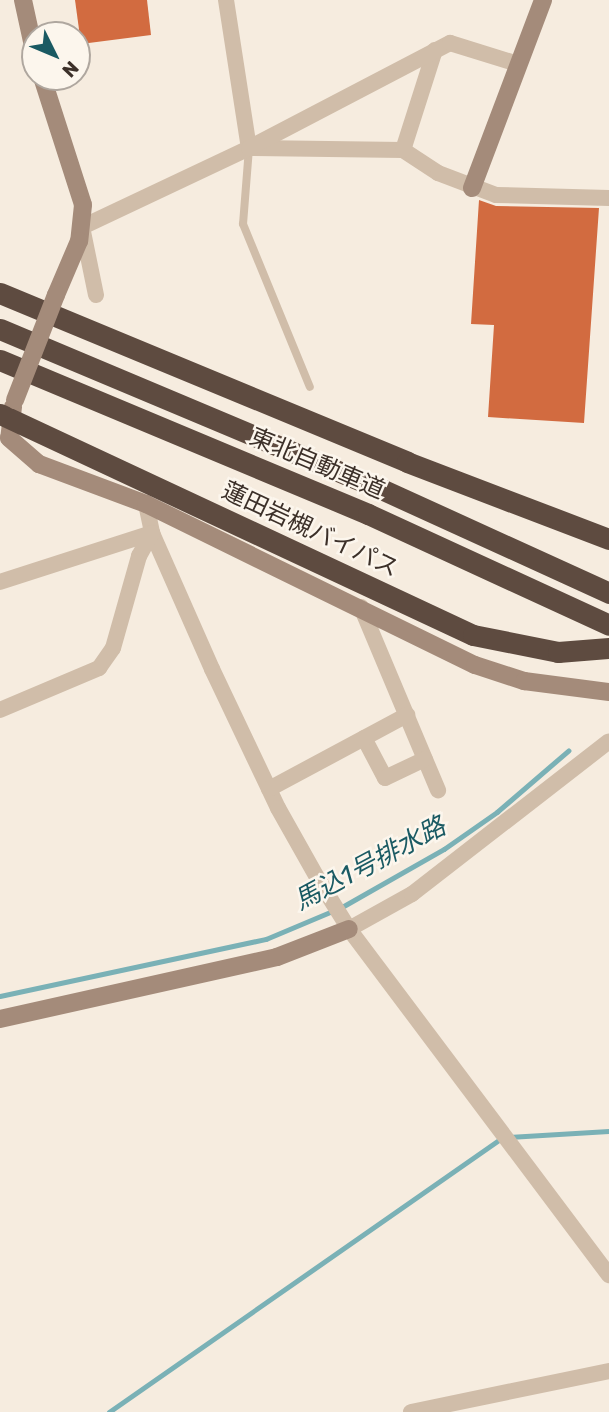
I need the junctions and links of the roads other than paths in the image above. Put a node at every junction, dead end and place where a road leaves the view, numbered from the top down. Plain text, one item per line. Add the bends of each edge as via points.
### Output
1 (23, 0) edge
2 (226, 0) edge
3 (543, 0) edge
4 (28, 21) edge
5 (435, 51) junction
6 (518, 64) junction
7 (47, 91) edge
8 (250, 148) junction
9 (403, 149) junction
10 (472, 187) junction
11 (609, 198) edge
12 (82, 226) junction
13 (0, 293) edge
14 (96, 295) dead end
15 (0, 330) edge
16 (0, 360) edge
17 (310, 387) dead end
18 (7, 422) edge
19 (146, 504) junction
20 (152, 533) junction
21 (609, 539) edge
22 (0, 582) edge
23 (609, 593) edge
24 (361, 607) junction
25 (609, 625) edge
26 (601, 649) edge
27 (609, 692) edge
28 (0, 709) edge
29 (407, 715) junction
30 (364, 738) junction
31 (609, 741) edge
32 (425, 759) junction
33 (269, 789) junction
34 (438, 790) dead end
35 (349, 929) junction
36 (0, 1019) edge
37 (609, 1275) edge
38 (609, 1371) edge
39 (411, 1412) edge

1 - 4 street
2 - 8 street
3 - 6 street
5 - 6 street via 450,43
5 - 8 street
5 - 9 street
6 - 10 street
7 - 12 street via 77,178
8 - 9 street
8 - 12 street
8 - 17 lane via 243,224
9 - 10 street via 438,173
10 - 11 street via 496,195
12 - 14 street
12 - 18 street, bridge
13 - 21 highway via 407,462
15 - 23 highway, 東北自動車道 via 379,488
16 - 25 highway, 東北自動車道 via 368,514
18 - 19 street via 39,464
18 - 26 highway, 蓮田岩槻バイパス via 474,635 526,648
19 - 20 street
19 - 24 street
20 - 22 street
20 - 28 street via 139,556 113,648 99,668
20 - 33 street
24 - 27 street via 475,664 524,681
24 - 29 street
29 - 30 street
29 - 32 street
30 - 32 street via 385,778
30 - 33 street
31 - 35 street via 412,894
32 - 34 street
33 - 35 street
35 - 36 street via 277,957
35 - 37 street
38 - 39 street

